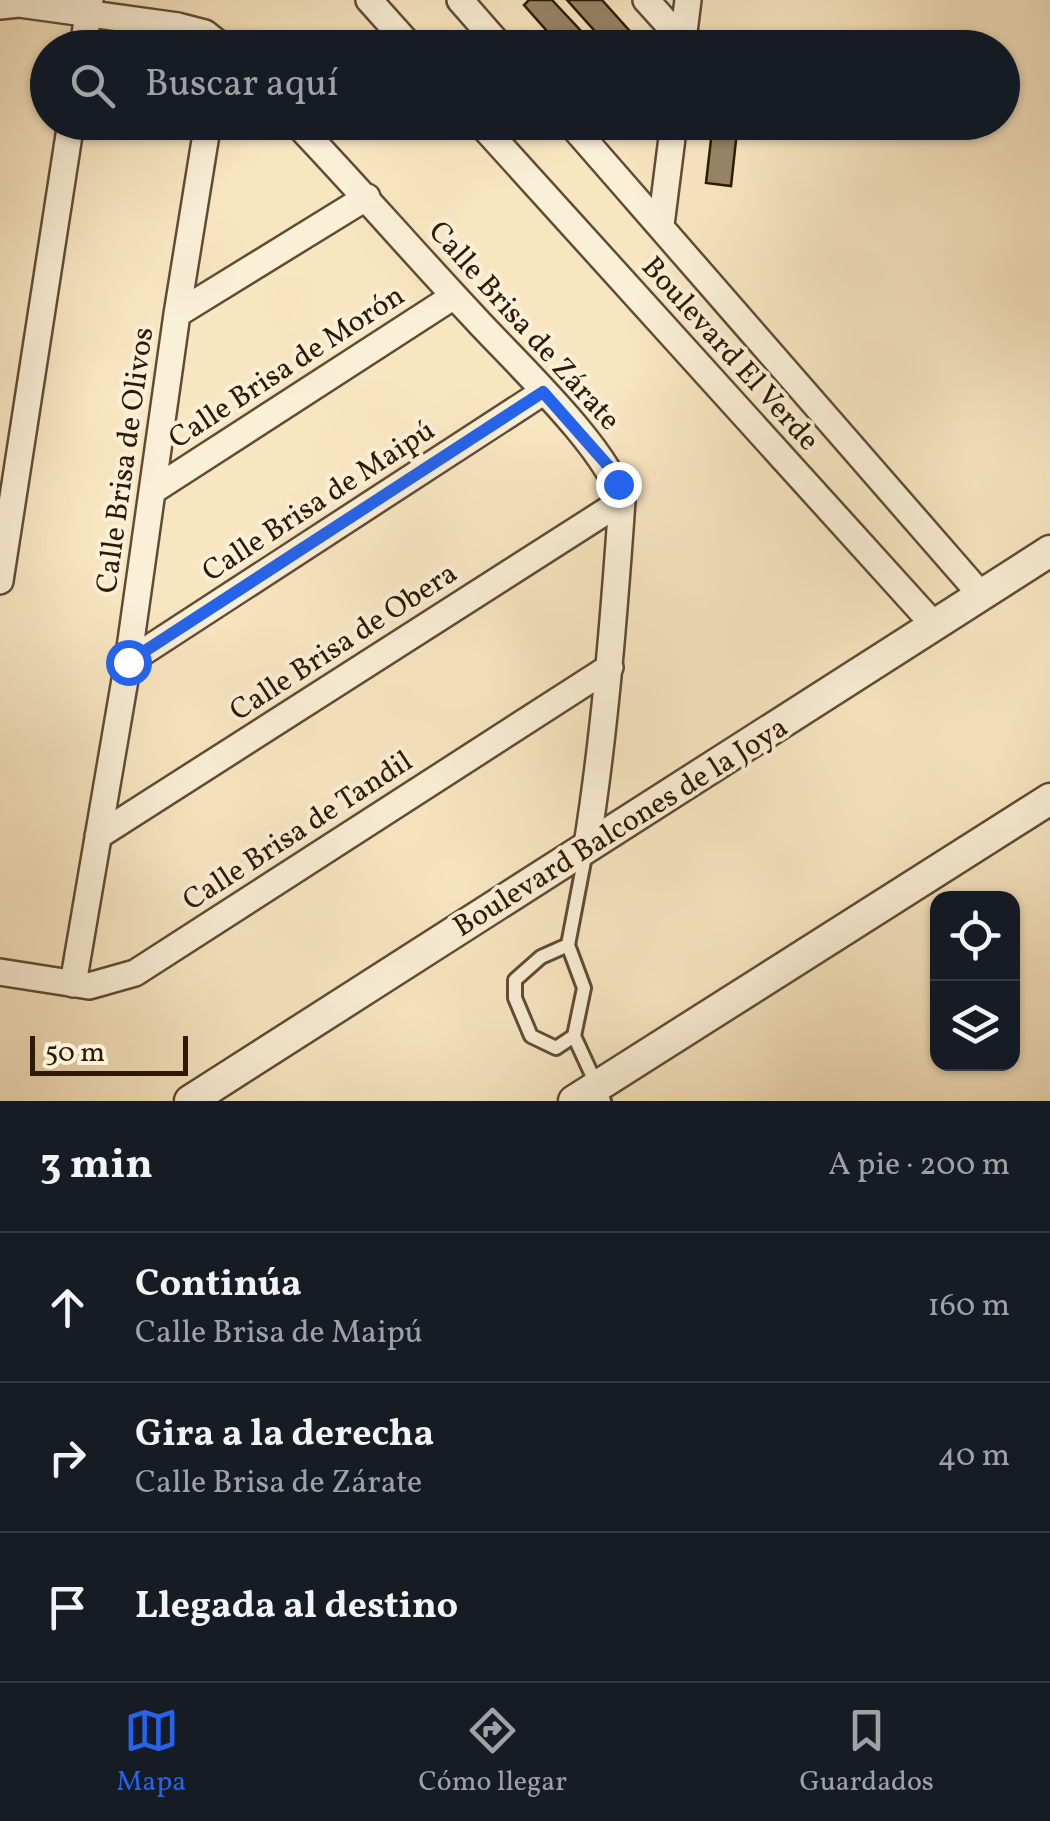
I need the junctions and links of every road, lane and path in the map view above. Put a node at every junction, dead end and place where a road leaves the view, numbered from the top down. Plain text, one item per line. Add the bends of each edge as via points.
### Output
1 (369, 0) edge
2 (460, 0) edge
3 (646, 0) edge
4 (688, 0) edge
5 (0, 6) edge
6 (90, 6) edge
7 (193, 30) edge
8 (396, 30) edge
9 (486, 30) edge
10 (671, 30) edge
11 (685, 30) edge
12 (69, 140) edge
13 (205, 140) edge
14 (313, 140) edge
15 (496, 140) edge
16 (586, 140) edge
17 (672, 140) edge
18 (367, 197) junction
19 (661, 226) junction
20 (454, 296) junction
21 (177, 314) junction
22 (543, 392) junction
23 (154, 490) junction
24 (622, 501) junction
25 (1050, 551) edge
26 (0, 581) edge
27 (982, 596) junction
28 (935, 626) junction
29 (128, 662) junction
30 (610, 667) junction
31 (1050, 800) edge
32 (98, 836) junction
33 (587, 845) junction
34 (568, 944) junction
35 (0, 972) edge
36 (73, 984) junction
37 (574, 1036) junction
38 (592, 1096) edge
39 (190, 1101) edge

1 - 8 street
2 - 9 street
3 - 10 street
4 - 11 street
5 - 6 street
6 - 7 street
12 - 26 street
13 - 21 street, Calle Brisa de Olivos
14 - 18 street, Calle Brisa de Zárate
15 - 28 street, Boulevard El Verde
16 - 19 street
17 - 19 street
18 - 20 street, Calle Brisa de Zárate
18 - 21 street
19 - 27 street
20 - 22 street, Calle Brisa de Zárate
20 - 23 street, Calle Brisa de Morón
21 - 23 street, Calle Brisa de Olivos
22 - 24 street, Calle Brisa de Zárate via 610,468
22 - 29 street, Calle Brisa de Maipú
23 - 29 street, Calle Brisa de Olivos
24 - 30 street
24 - 32 street, Calle Brisa de Obera
25 - 27 street, Boulevard Balcones de la Joya
27 - 28 street, Boulevard Balcones de la Joya
28 - 33 street, Boulevard Balcones de la Joya
29 - 32 street, Calle Brisa de Olivos
30 - 33 street
30 - 36 street, Calle Brisa de Tandil via 135,973 101,985
31 - 38 street
32 - 36 street, Calle Brisa de Olivos
33 - 34 lane
33 - 39 street, Boulevard Balcones de la Joya
34 - 37 lane via 584,988
34 - 37 lane via 515,980 515,998 531,1036 556,1048
35 - 36 street, Calle Brisa de Tandil
37 - 38 lane

